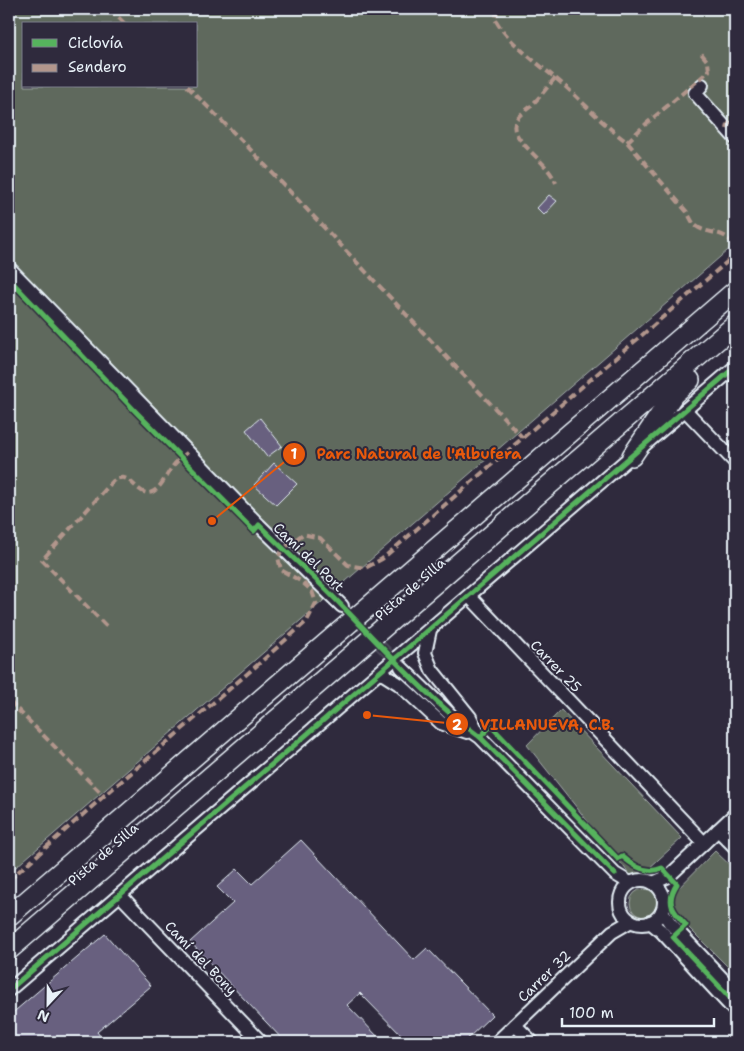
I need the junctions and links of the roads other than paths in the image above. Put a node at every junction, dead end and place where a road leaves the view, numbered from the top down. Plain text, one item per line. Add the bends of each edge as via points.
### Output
1 (702, 85) dead end
2 (735, 138) edge
3 (9, 268) edge
4 (735, 291) edge
5 (735, 325) edge
6 (735, 339) edge
7 (735, 367) edge
8 (685, 410) junction
9 (632, 456) junction
10 (735, 462) edge
11 (469, 596) junction
12 (342, 606) tunnel mouth
13 (430, 630) junction
14 (401, 667) tunnel mouth
15 (380, 672) junction
16 (480, 737) junction
17 (735, 814) edge
18 (718, 830) junction
19 (704, 843) junction
20 (735, 847) edge
21 (669, 876) junction
22 (653, 883) junction
23 (626, 888) junction
24 (662, 894) junction
25 (120, 895) junction
26 (622, 910) junction
27 (662, 912) junction
28 (9, 916) edge
29 (631, 921) junction
30 (650, 922) junction
31 (612, 932) junction
32 (9, 950) edge
33 (9, 990) edge
34 (735, 992) edge
35 (735, 1011) edge
36 (515, 1025) junction
37 (261, 1042) edge
38 (496, 1042) edge
39 (532, 1042) edge

1 - 2 street via 695,93
3 - 12 street, Camí del Port
4 - 28 highway, Pista de Silla
5 - 32 highway, Pista de Silla
6 - 9 highway via 674,394
7 - 8 street
8 - 9 street
8 - 10 street
9 - 11 street
11 - 13 street
11 - 19 street, Carrer 25
13 - 15 street
13 - 16 street via 425,653 432,670 470,717
14 - 16 street via 457,721
15 - 16 street via 399,684 441,723
15 - 25 street
16 - 23 street
17 - 18 street
18 - 19 street
18 - 20 street
19 - 21 street
21 - 22 street
21 - 24 street
22 - 23 street via 641,880
22 - 24 street
23 - 26 street via 620,898
24 - 27 street
25 - 33 street
25 - 37 street, Camí del Bony
26 - 29 street
26 - 31 street, Carrer 32
27 - 30 street
27 - 34 street
29 - 30 street
29 - 31 street, Carrer 32
30 - 35 street
31 - 36 street, Carrer 32
36 - 38 street, Carrer 32
36 - 39 street

